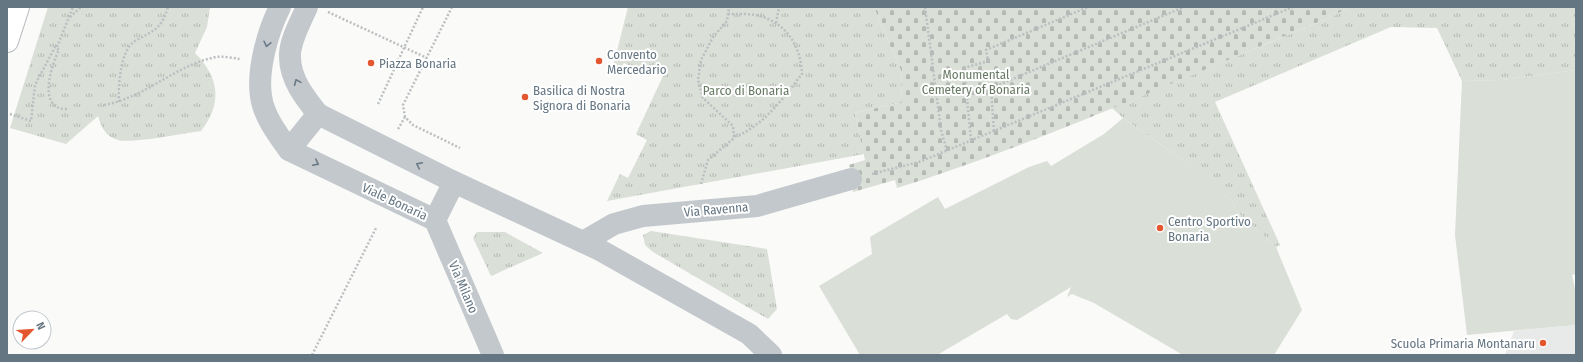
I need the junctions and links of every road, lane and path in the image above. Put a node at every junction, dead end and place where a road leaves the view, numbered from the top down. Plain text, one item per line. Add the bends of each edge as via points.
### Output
1 (18, 7) edge
2 (72, 7) edge
3 (81, 7) edge
4 (168, 7) edge
5 (280, 7) edge
6 (423, 7) edge
7 (452, 7) edge
8 (729, 7) edge
9 (779, 7) edge
10 (925, 7) edge
11 (1088, 7) edge
12 (1184, 7) edge
13 (1293, 7) edge
14 (317, 9) edge
15 (728, 14) junction
16 (69, 17) junction
17 (776, 23) junction
18 (7, 41) edge
19 (57, 47) junction
20 (404, 48) junction
21 (427, 58) junction
22 (245, 59) dead end
23 (119, 102) junction
24 (378, 104) dead end
25 (104, 105) dead end
26 (67, 109) dead end
27 (10, 114) dead end
28 (318, 114) junction
29 (405, 117) junction
30 (397, 131) dead end
31 (994, 131) junction
32 (734, 137) junction
33 (972, 140) junction
34 (460, 148) dead end
35 (289, 150) junction
36 (947, 150) junction
37 (851, 179) joint
38 (454, 182) junction
39 (701, 184) dead end
40 (435, 220) junction
41 (376, 228) dead end
42 (583, 242) junction
43 (312, 355) edge
44 (493, 355) edge
45 (771, 355) edge

1 - 18 main road
2 - 16 path
3 - 16 path
4 - 23 path via 159,26 152,33 134,42 126,55 120,70
5 -> 35 street via 266,43 261,75 261,97 272,124
6 - 20 path
7 - 21 path
8 - 15 path
9 - 17 path
10 - 36 path via 941,130
11 - 33 path via 986,50 988,61 964,68
12 - 31 path via 991,88
13 - 31 path
14 - 20 path
28 -> 14 street via 303,95 294,77 290,56 296,32
15 - 17 path via 746,14 767,18
15 - 32 path via 727,22 713,37 701,60 698,80 703,98 733,126
16 - 19 path
17 - 32 path via 782,26 795,43 802,59 802,74 763,119 747,132
19 - 26 path via 59,50 50,77 50,97 58,109
19 - 27 path via 48,58 35,85 31,121
20 - 21 path
20 - 24 path
21 - 29 path via 403,105
22 - 23 path via 217,57 193,64 138,95
23 - 25 path
28 - 35 street
38 -> 28 street
29 - 30 path
29 - 34 path via 413,125
31 - 33 path
32 - 39 path via 708,160
33 - 36 path
35 -> 40 street, Viale Bonaria
36 - 37 path via 919,162
37 - 42 street, Via Ravenna via 757,206 643,216 614,224
38 - 40 street, Viale Bonaria
38 - 42 street
40 - 44 street, Via Milano
41 - 43 path
42 - 45 street via 598,248 749,334

